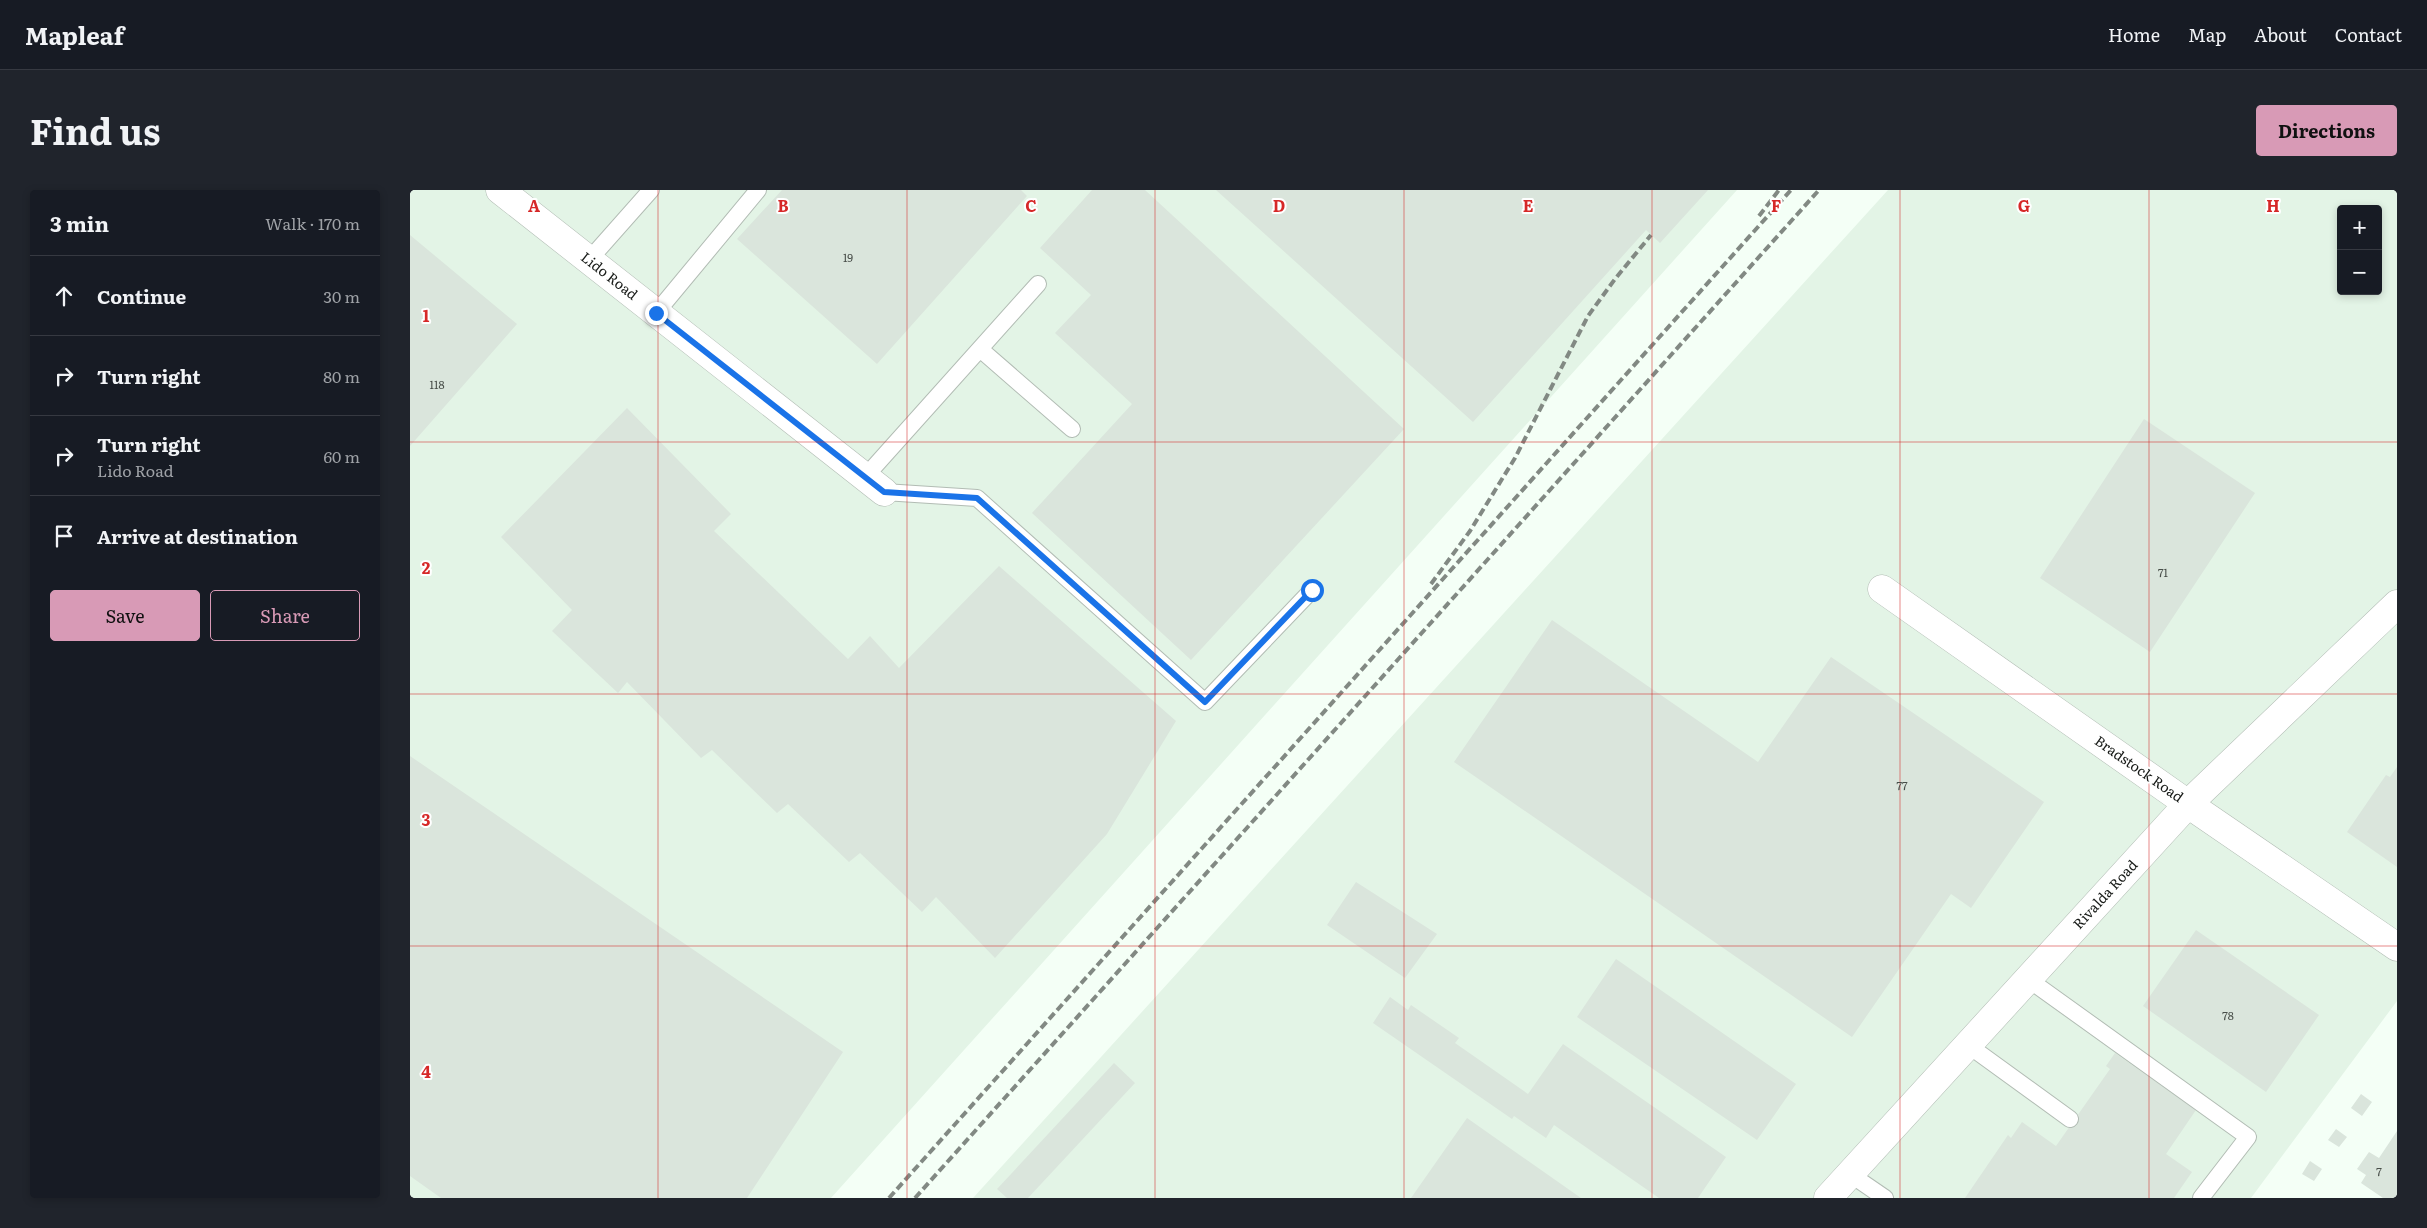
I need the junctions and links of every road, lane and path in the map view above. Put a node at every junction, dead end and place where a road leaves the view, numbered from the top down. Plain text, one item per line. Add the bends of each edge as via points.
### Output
1 (500, 190) edge
2 (651, 190) edge
3 (758, 190) edge
4 (589, 260) junction
5 (1038, 284) dead end
6 (656, 313) junction
7 (980, 349) junction
8 (1072, 429) dead end
9 (874, 485) junction
10 (1882, 589) dead end
11 (1312, 590) dead end
12 (2397, 604) edge
13 (2188, 804) junction
14 (2397, 946) edge
15 (2028, 979) junction
16 (1968, 1045) junction
17 (2070, 1119) dead end
18 (1850, 1174) junction
19 (1828, 1198) edge
20 (1885, 1198) edge
21 (2201, 1198) edge

1 - 4 street, Lido Road
2 - 4 lane
3 - 6 lane
4 - 6 street, Lido Road
5 - 7 lane
6 - 9 street, Lido Road
7 - 8 lane
7 - 9 lane
9 - 11 lane via 977,498 1205,702
10 - 13 street, Bradstock Road
12 - 13 street, Rivalda Road
13 - 14 street, Bradstock Road
13 - 15 street, Rivalda Road
15 - 16 street, Rivalda Road
15 - 21 lane via 2248,1137
16 - 17 lane
16 - 18 street, Rivalda Road
18 - 19 street, Rivalda Road
18 - 20 lane

